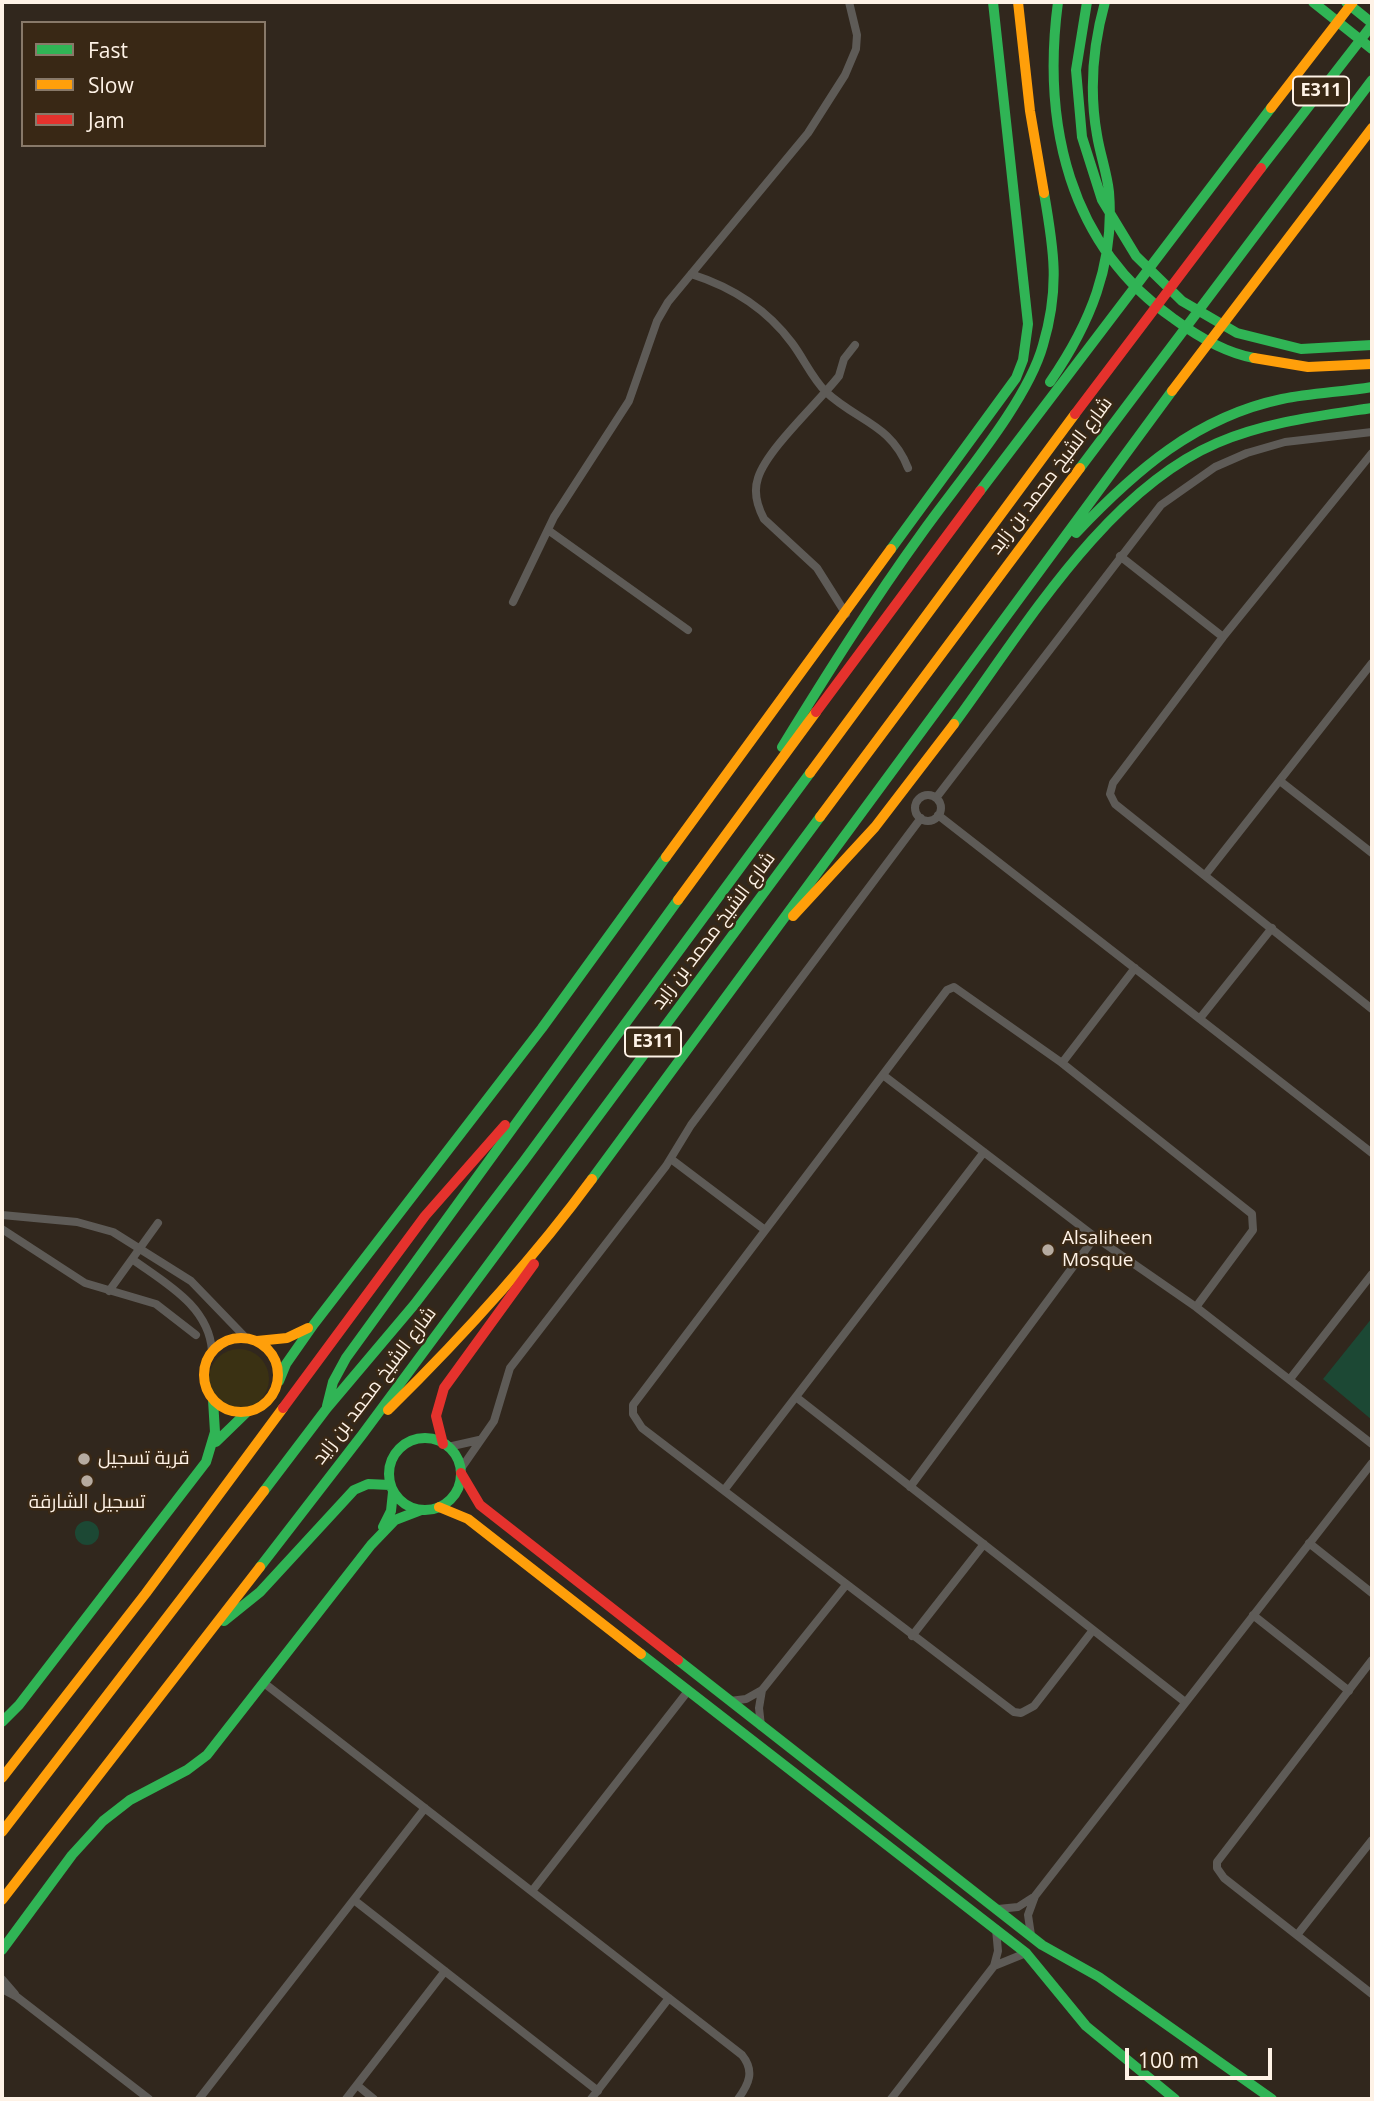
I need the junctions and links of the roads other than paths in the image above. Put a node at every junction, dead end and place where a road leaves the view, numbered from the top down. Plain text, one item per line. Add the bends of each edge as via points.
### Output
1 (849, 2) edge
2 (993, 2) edge
3 (1018, 2) edge
4 (1058, 2) edge
5 (1087, 2) edge
6 (1105, 2) edge
7 (1313, 2) edge
8 (1346, 2) edge
9 (1353, 2) edge
10 (1372, 24) edge
11 (1372, 49) edge
12 (1372, 80) edge
13 (1372, 128) edge
14 (691, 274) junction
15 (855, 345) dead end
16 (1372, 345) edge
17 (1372, 364) edge
18 (1372, 387) edge
19 (826, 392) junction
20 (1372, 408) edge
21 (1372, 432) edge
22 (1372, 453) edge
23 (1003, 460) junction
24 (908, 468) dead end
25 (548, 530) junction
26 (1120, 556) junction
27 (1036, 576) junction
28 (513, 602) dead end
29 (846, 614) junction
30 (688, 630) dead end
31 (1223, 638) junction
32 (1372, 663) edge
33 (1280, 781) junction
34 (936, 798) junction
35 (751, 801) junction
36 (938, 815) junction
37 (920, 818) junction
38 (1372, 853) edge
39 (1206, 874) junction
40 (1272, 928) junction
41 (773, 933) junction
42 (1135, 968) junction
43 (1372, 1010) edge
44 (1201, 1017) junction
45 (1062, 1063) junction
46 (883, 1075) junction
47 (534, 1097) junction
48 (984, 1152) junction
49 (1372, 1153) edge
50 (671, 1159) junction
51 (2, 1215) edge
52 (158, 1223) dead end
53 (2, 1229) edge
54 (765, 1230) junction
55 (553, 1232) junction
56 (1095, 1237) junction
57 (140, 1248) junction
58 (132, 1259) junction
59 (1372, 1275) edge
60 (109, 1291) junction
61 (1196, 1307) junction
62 (314, 1324) junction
63 (196, 1335) dead end
64 (245, 1337) junction
65 (257, 1340) junction
66 (212, 1351) junction
67 (1290, 1379) junction
68 (279, 1381) junction
69 (796, 1397) junction
70 (213, 1400) junction
71 (327, 1408) junction
72 (247, 1412) junction
73 (362, 1435) junction
74 (482, 1439) junction
75 (214, 1444) junction
76 (1372, 1444) edge
77 (446, 1445) junction
78 (1372, 1463) edge
79 (460, 1471) junction
80 (911, 1487) junction
81 (392, 1488) junction
82 (725, 1489) junction
83 (439, 1507) junction
84 (421, 1510) junction
85 (374, 1541) junction
86 (1309, 1543) junction
87 (984, 1544) junction
88 (846, 1585) junction
89 (1372, 1593) edge
90 (567, 1598) junction
91 (606, 1605) junction
92 (1253, 1615) junction
93 (214, 1627) junction
94 (1093, 1630) junction
95 (912, 1636) junction
96 (1372, 1661) edge
97 (264, 1683) junction
98 (762, 1690) junction
99 (1349, 1691) junction
100 (688, 1692) junction
101 (728, 1700) junction
102 (1185, 1702) junction
103 (2, 1722) edge
104 (761, 1726) junction
105 (2, 1778) edge
106 (425, 1808) junction
107 (2, 1832) edge
108 (1372, 1840) edge
109 (532, 1891) junction
110 (1035, 1896) junction
111 (354, 1899) junction
112 (2, 1900) edge
113 (998, 1909) junction
114 (996, 1930) junction
115 (1031, 1935) junction
116 (1297, 1935) junction
117 (2, 1950) edge
118 (1026, 1953) junction
119 (995, 1966) junction
120 (445, 1971) junction
121 (2, 1979) edge
122 (2, 1989) edge
123 (1372, 1994) edge
124 (17, 1997) junction
125 (669, 1998) junction
126 (357, 2085) junction
127 (598, 2091) junction
128 (149, 2099) edge
129 (199, 2099) edge
130 (346, 2099) edge
131 (374, 2099) edge
132 (591, 2099) edge
133 (738, 2099) edge
134 (891, 2099) edge
135 (1175, 2099) edge
136 (1272, 2099) edge

1 - 14 street via 857,35 845,75 808,133
2 - 29 main road via 1028,324 1023,360 1006,394
3 - 35 main road via 1030,111 1056,259 1043,347 1017,400 869,607
4 - 17 main road via 1052,91 1065,163 1106,253 1144,299 1202,341 1262,363 1319,370
5 - 16 main road via 1076,76 1083,141 1111,218 1137,259 1191,309 1246,337 1311,350
6 - 23 main road via 1093,81 1111,219 1099,296 1082,335
7 - 11 main road
8 - 10 main road
9 - 23 main road
10 - 71 main road, شارع الشيخ محمد بن زايد / E311 via 1147,316 516,1172 414,1305
12 - 73 main road, شارع الشيخ محمد بن زايد / E311
13 - 27 main road
14 - 19 street via 732,290 765,313
14 - 25 street via 657,321 629,401
15 - 19 street
18 - 27 main road via 1283,398 1188,434 1132,474
19 - 24 street via 891,438
19 - 29 street via 764,464 756,498 764,519 817,568
20 - 41 main road via 1297,418 1227,438 1174,467 1136,497 1025,627 899,798 824,885
21 - 26 street via 1285,442 1215,467 1161,505
22 - 31 street
23 - 35 main road
25 - 28 street
25 - 30 street
26 - 31 street
26 - 34 street
27 - 41 main road
29 - 62 main road via 542,1028
31 - 39 street via 1113,783 1110,794 1115,804
32 - 33 street
33 - 38 street
33 - 39 street
34 - 36 street via 941,806
34 - 37 street via 926,795 918,800 915,810
35 - 47 main road
36 - 37 street via 932,820
36 - 42 street
37 - 50 street via 691,1125
39 - 40 street
40 - 43 street
40 - 44 street
41 - 55 main road
42 - 44 street
42 - 45 street
44 - 49 street
45 - 46 street via 954,987 947,990
45 - 61 street via 1252,1214 1253,1230
46 - 48 street
46 - 54 street
47 - 71 main road via 346,1358 333,1381
47 - 105 main road via 425,1216 146,1593
48 - 56 street
48 - 69 street
50 - 54 street
50 - 74 street via 510,1368 494,1421
51 - 57 street via 90,1224
52 - 57 street
53 - 60 street via 85,1283
54 - 82 street via 634,1405 633,1414 642,1428
55 - 73 main road via 438,1361
55 - 77 main road via 519,1287 444,1388 436,1410 438,1433
56 - 61 street
56 - 80 street
57 - 58 street
57 - 64 street via 203,1291
58 - 60 street
58 - 66 street via 201,1316
59 - 67 street
60 - 63 street via 150,1301
61 - 67 street
62 - 65 main road via 287,1338
62 - 68 main road
64 - 65 main road
64 - 66 main road via 233,1338
65 - 68 main road via 275,1357
66 - 70 main road via 203,1376
67 - 76 street
68 - 72 main road via 268,1401
69 - 80 street
69 - 82 street
70 - 72 main road via 235,1412
70 - 75 main road
71 - 107 main road, شارع الشيخ محمد بن زايد / E311
72 - 75 main road
73 - 93 main road, شارع الشيخ محمد بن زايد / E311
74 - 77 street
74 - 79 street
75 - 103 main road via 201,1469
77 - 79 main road
77 - 81 main road via 422,1439 402,1446 390,1464
78 - 86 street
79 - 83 main road via 457,1489
79 - 91 main road via 480,1505
80 - 87 street
81 - 84 main road via 400,1501
81 - 85 main road via 390,1515
81 - 93 main road via 368,1484 354,1490 260,1591
82 - 88 street
83 - 84 main road
83 - 90 main road via 468,1519
84 - 85 main road via 396,1520
85 - 97 main road
86 - 89 street
86 - 92 street
87 - 94 street
87 - 95 street
88 - 95 street
88 - 98 street
90 - 91 main road via 574,1591
90 - 100 main road
91 - 101 main road
92 - 99 street
92 - 102 street
93 - 112 main road, شارع الشيخ محمد بن زايد / E311
94 - 95 street via 1034,1706 1021,1713 1008,1709
94 - 102 street
96 - 99 street
97 - 106 street
97 - 117 main road via 201,1761 129,1800 98,1826
98 - 101 street via 746,1699
98 - 104 street
99 - 116 street via 1217,1862 1224,1878
100 - 109 street
100 - 114 main road
101 - 104 main road
102 - 110 street
104 - 113 main road
106 - 109 street
106 - 111 street
108 - 116 street
109 - 125 street
110 - 113 street via 1018,1907
110 - 115 street via 1028,1915
111 - 120 street
111 - 129 street
113 - 115 main road
114 - 118 main road
114 - 119 street
115 - 136 main road via 1055,1954 1099,1977
116 - 123 street
118 - 119 street
118 - 135 main road via 1086,2026
119 - 134 street
120 - 126 street
120 - 127 street
121 - 124 street
122 - 124 street
124 - 128 street
125 - 127 street
125 - 133 street via 746,2060 750,2078
126 - 130 street
126 - 131 street
127 - 132 street

